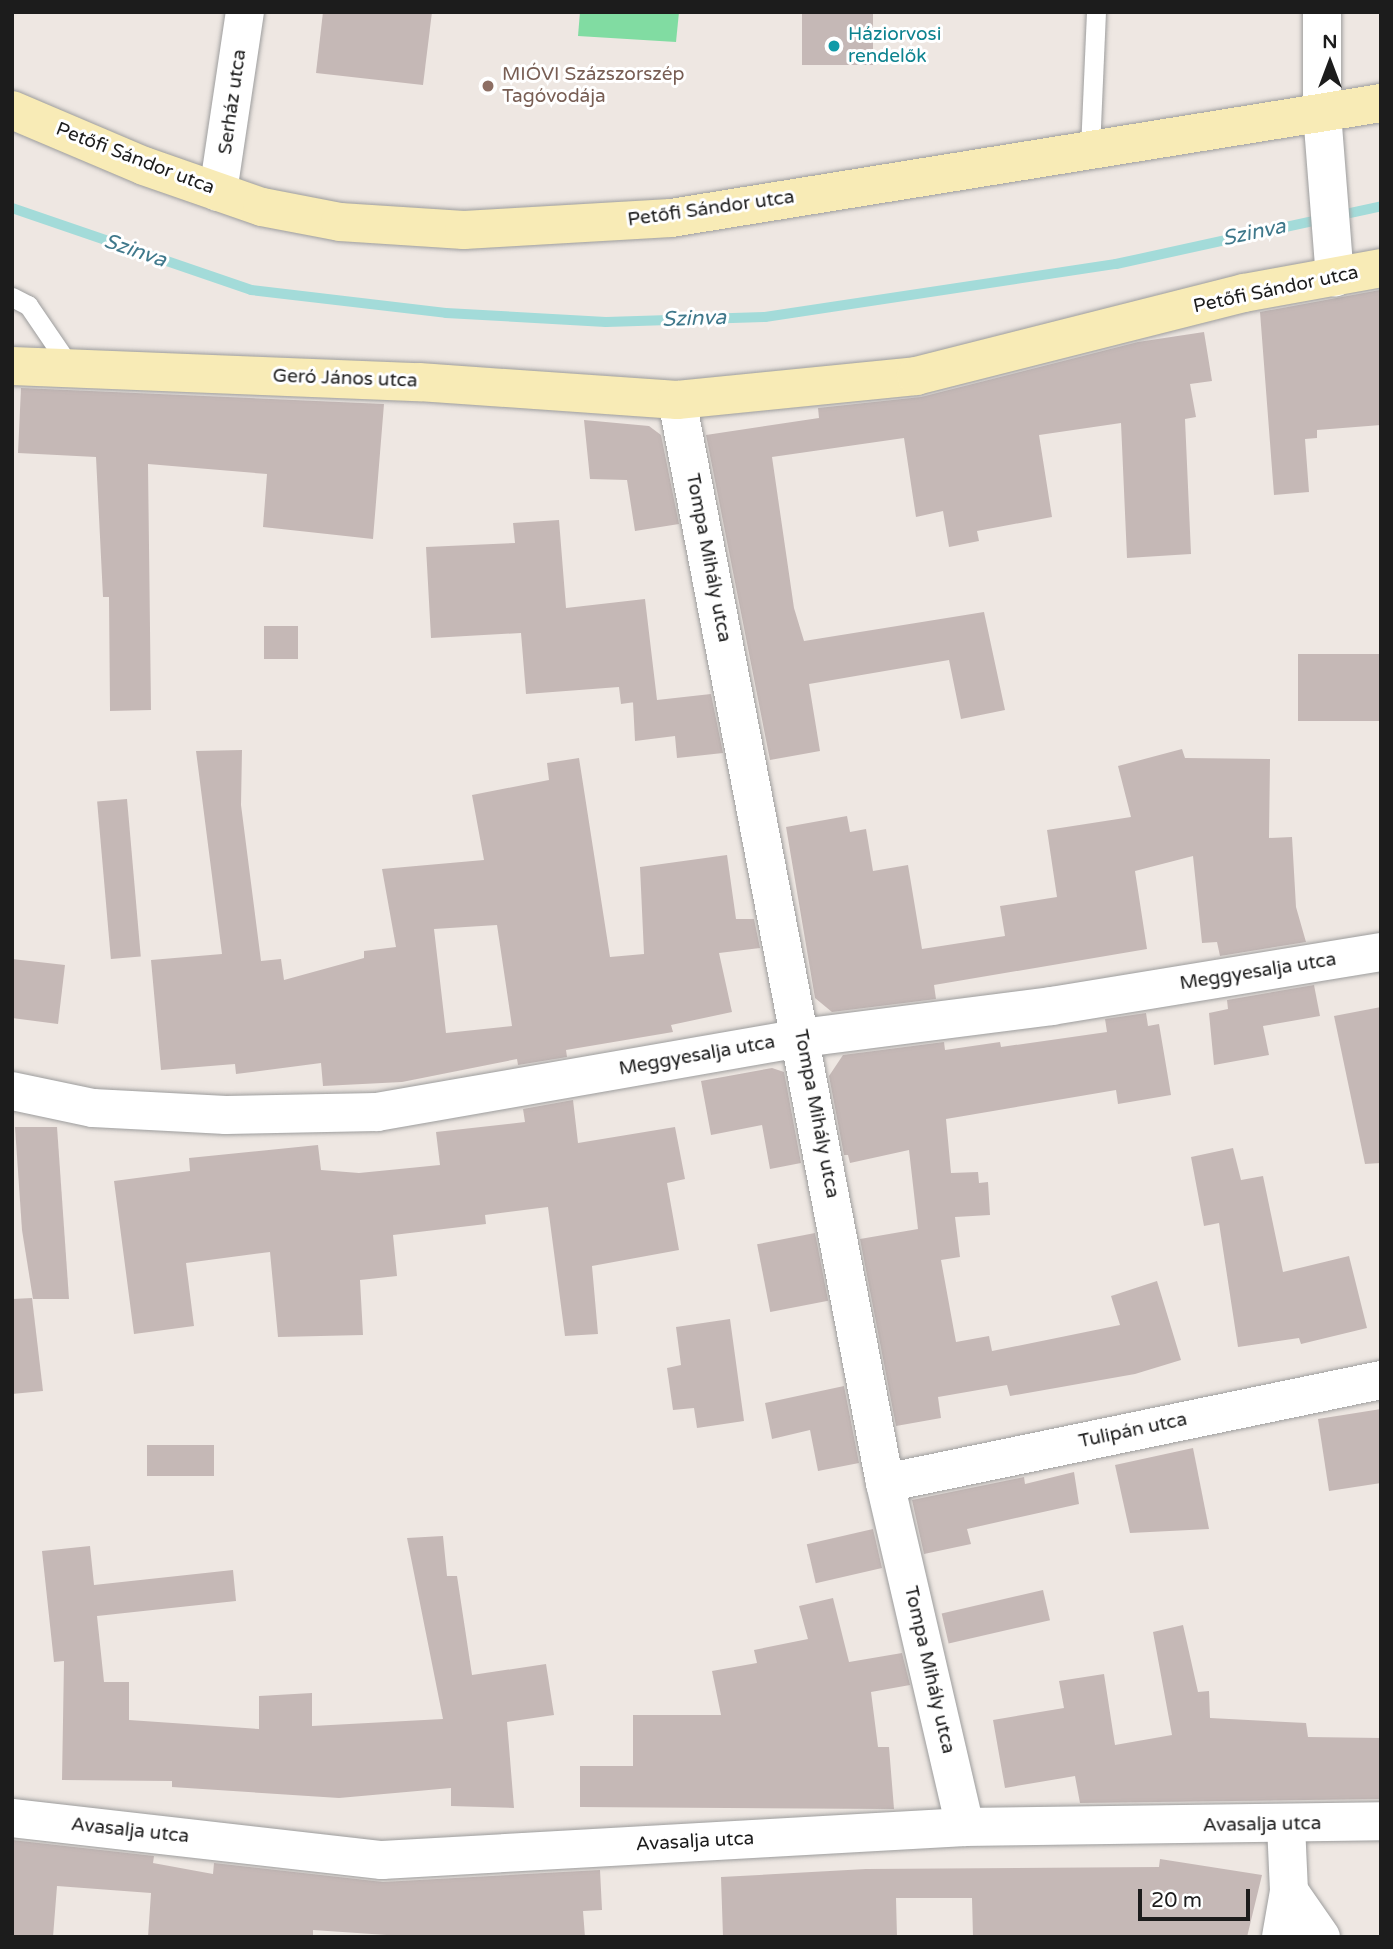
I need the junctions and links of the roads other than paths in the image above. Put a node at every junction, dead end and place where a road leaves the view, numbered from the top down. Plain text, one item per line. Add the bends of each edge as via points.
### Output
1 (245, 12) edge
2 (1096, 12) edge
3 (1322, 12) edge
4 (1381, 103) edge
5 (12, 110) edge
6 (1322, 113) junction
7 (1090, 149) junction
8 (218, 192) junction
9 (1381, 268) edge
10 (1335, 277) junction
11 (12, 297) edge
12 (12, 366) edge
13 (71, 368) junction
14 (677, 400) junction
15 (1381, 952) edge
16 (802, 1038) junction
17 (12, 1091) edge
18 (1381, 1380) edge
19 (885, 1483) junction
20 (12, 1818) edge
21 (1381, 1821) edge
22 (1286, 1826) junction
23 (965, 1827) junction
24 (1289, 1892) junction
25 (1281, 1937) edge
26 (1321, 1937) edge

1 - 8 street, Serház utca
2 - 7 lane
3 - 6 street
4 - 6 street, Petőfi Sándor utca
5 - 8 street, Petőfi Sándor utca
6 - 7 street, Petőfi Sándor utca
6 - 10 street
7 - 8 street, Petőfi Sándor utca via 671,218 464,230 340,222
9 - 10 street, Petőfi Sándor utca
10 - 14 street, Petőfi Sándor utca via 1244,293 916,376
11 - 13 lane via 28,305
12 - 13 street, Geró János utca
13 - 14 street, Geró János utca via 419,382
14 - 16 street, Tompa Mihály utca
15 - 16 street, Meggyesalja utca via 1052,1006
16 - 17 street, Meggyesalja utca via 377,1112 226,1115 93,1108
16 - 19 street, Tompa Mihály utca
18 - 19 street, Tulipán utca
19 - 23 street, Tompa Mihály utca
20 - 23 street, Avasalja utca via 382,1860
21 - 22 street, Avasalja utca
22 - 23 street, Avasalja utca
22 - 24 street
24 - 25 street
24 - 26 street

